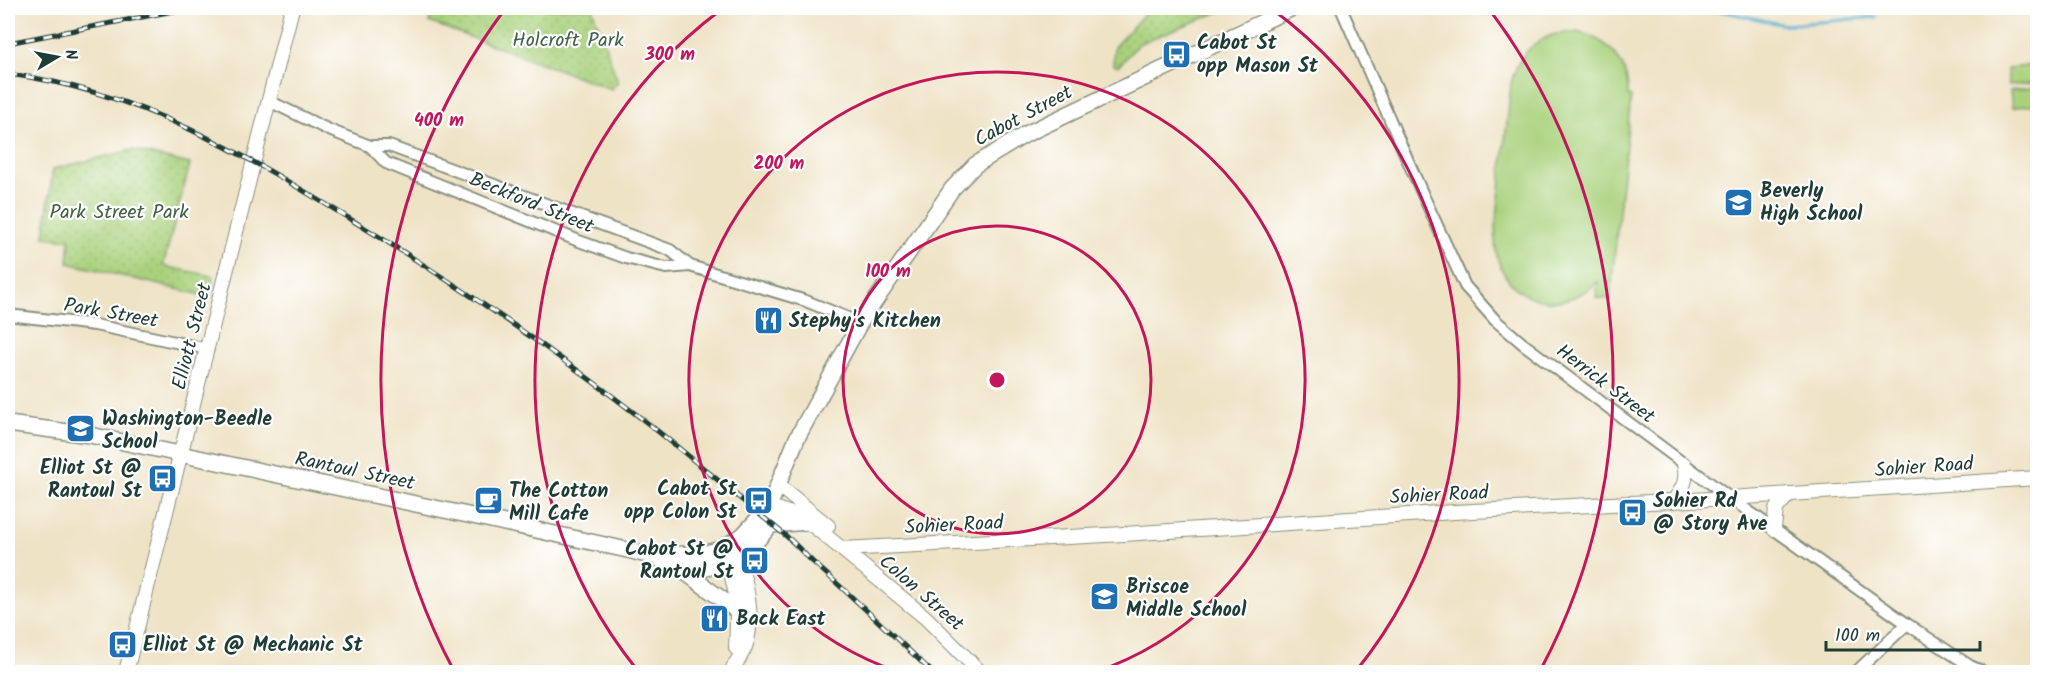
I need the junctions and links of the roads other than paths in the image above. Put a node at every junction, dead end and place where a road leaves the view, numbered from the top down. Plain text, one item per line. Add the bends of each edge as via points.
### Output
1 (292, 8) edge
2 (1292, 8) edge
3 (1341, 8) edge
4 (269, 101) junction
5 (370, 146) junction
6 (690, 266) junction
7 (8, 315) edge
8 (860, 323) junction
9 (208, 349) junction
10 (8, 424) edge
11 (181, 454) junction
12 (1684, 464) junction
13 (2037, 478) edge
14 (778, 485) junction
15 (1789, 494) junction
16 (1731, 498) junction
17 (1674, 501) junction
18 (769, 507) junction
19 (807, 522) junction
20 (771, 525) junction
21 (1774, 529) junction
22 (839, 547) junction
23 (729, 553) junction
24 (658, 558) junction
25 (682, 570) junction
26 (738, 613) junction
27 (1907, 624) junction
28 (733, 667) edge
29 (126, 672) edge
30 (980, 672) edge
31 (1856, 672) edge
32 (1984, 672) edge

1 - 4 main road, Elliott Street
2 - 8 highway, Cabot Street via 1026,134 982,159 952,189
3 - 12 street, Herrick Street via 1465,286 1522,343
4 - 5 street, Beckford Street
4 - 9 main road, Elliott Street
5 - 6 street, Beckford Street via 389,146 670,250
5 - 6 street, Beckford Street via 386,163 579,242 666,268
6 - 8 street, Beckford Street
7 - 9 street, Park Street via 95,325
8 - 14 highway, Cabot Street via 797,438
9 - 11 main road, Elliott Street
10 - 11 highway, Rantoul Street via 90,435
11 - 24 highway, Rantoul Street
11 - 29 main road, Elliott Street
12 - 16 street, Herrick Street
12 - 17 main road via 1687,475
13 - 15 main road, Sohier Road
14 - 18 highway, Cabot Street
14 - 22 main road, Colon Street via 827,525
15 - 16 main road, Sohier Road
15 - 21 main road via 1776,509
16 - 17 main road, Sohier Road
16 - 21 street, Herrick Street
17 - 22 main road, Sohier Road via 1025,540
18 - 19 main road, Colon Street
18 - 20 highway, Cabot Street
18 - 23 highway, Cabot Street
19 - 20 highway
19 - 22 main road, Colon Street
20 - 23 highway via 753,545
21 - 27 street, Herrick Street
22 - 30 main road, Colon Street via 926,618
23 - 24 highway, Rantoul Street
23 - 25 highway via 706,568
23 - 26 main road
23 - 28 main road via 746,586 748,618 745,647
24 - 25 highway, Rantoul Street
25 - 26 highway, Rantoul Street
26 - 28 main road
27 - 31 street
27 - 32 street, Herrick Street

